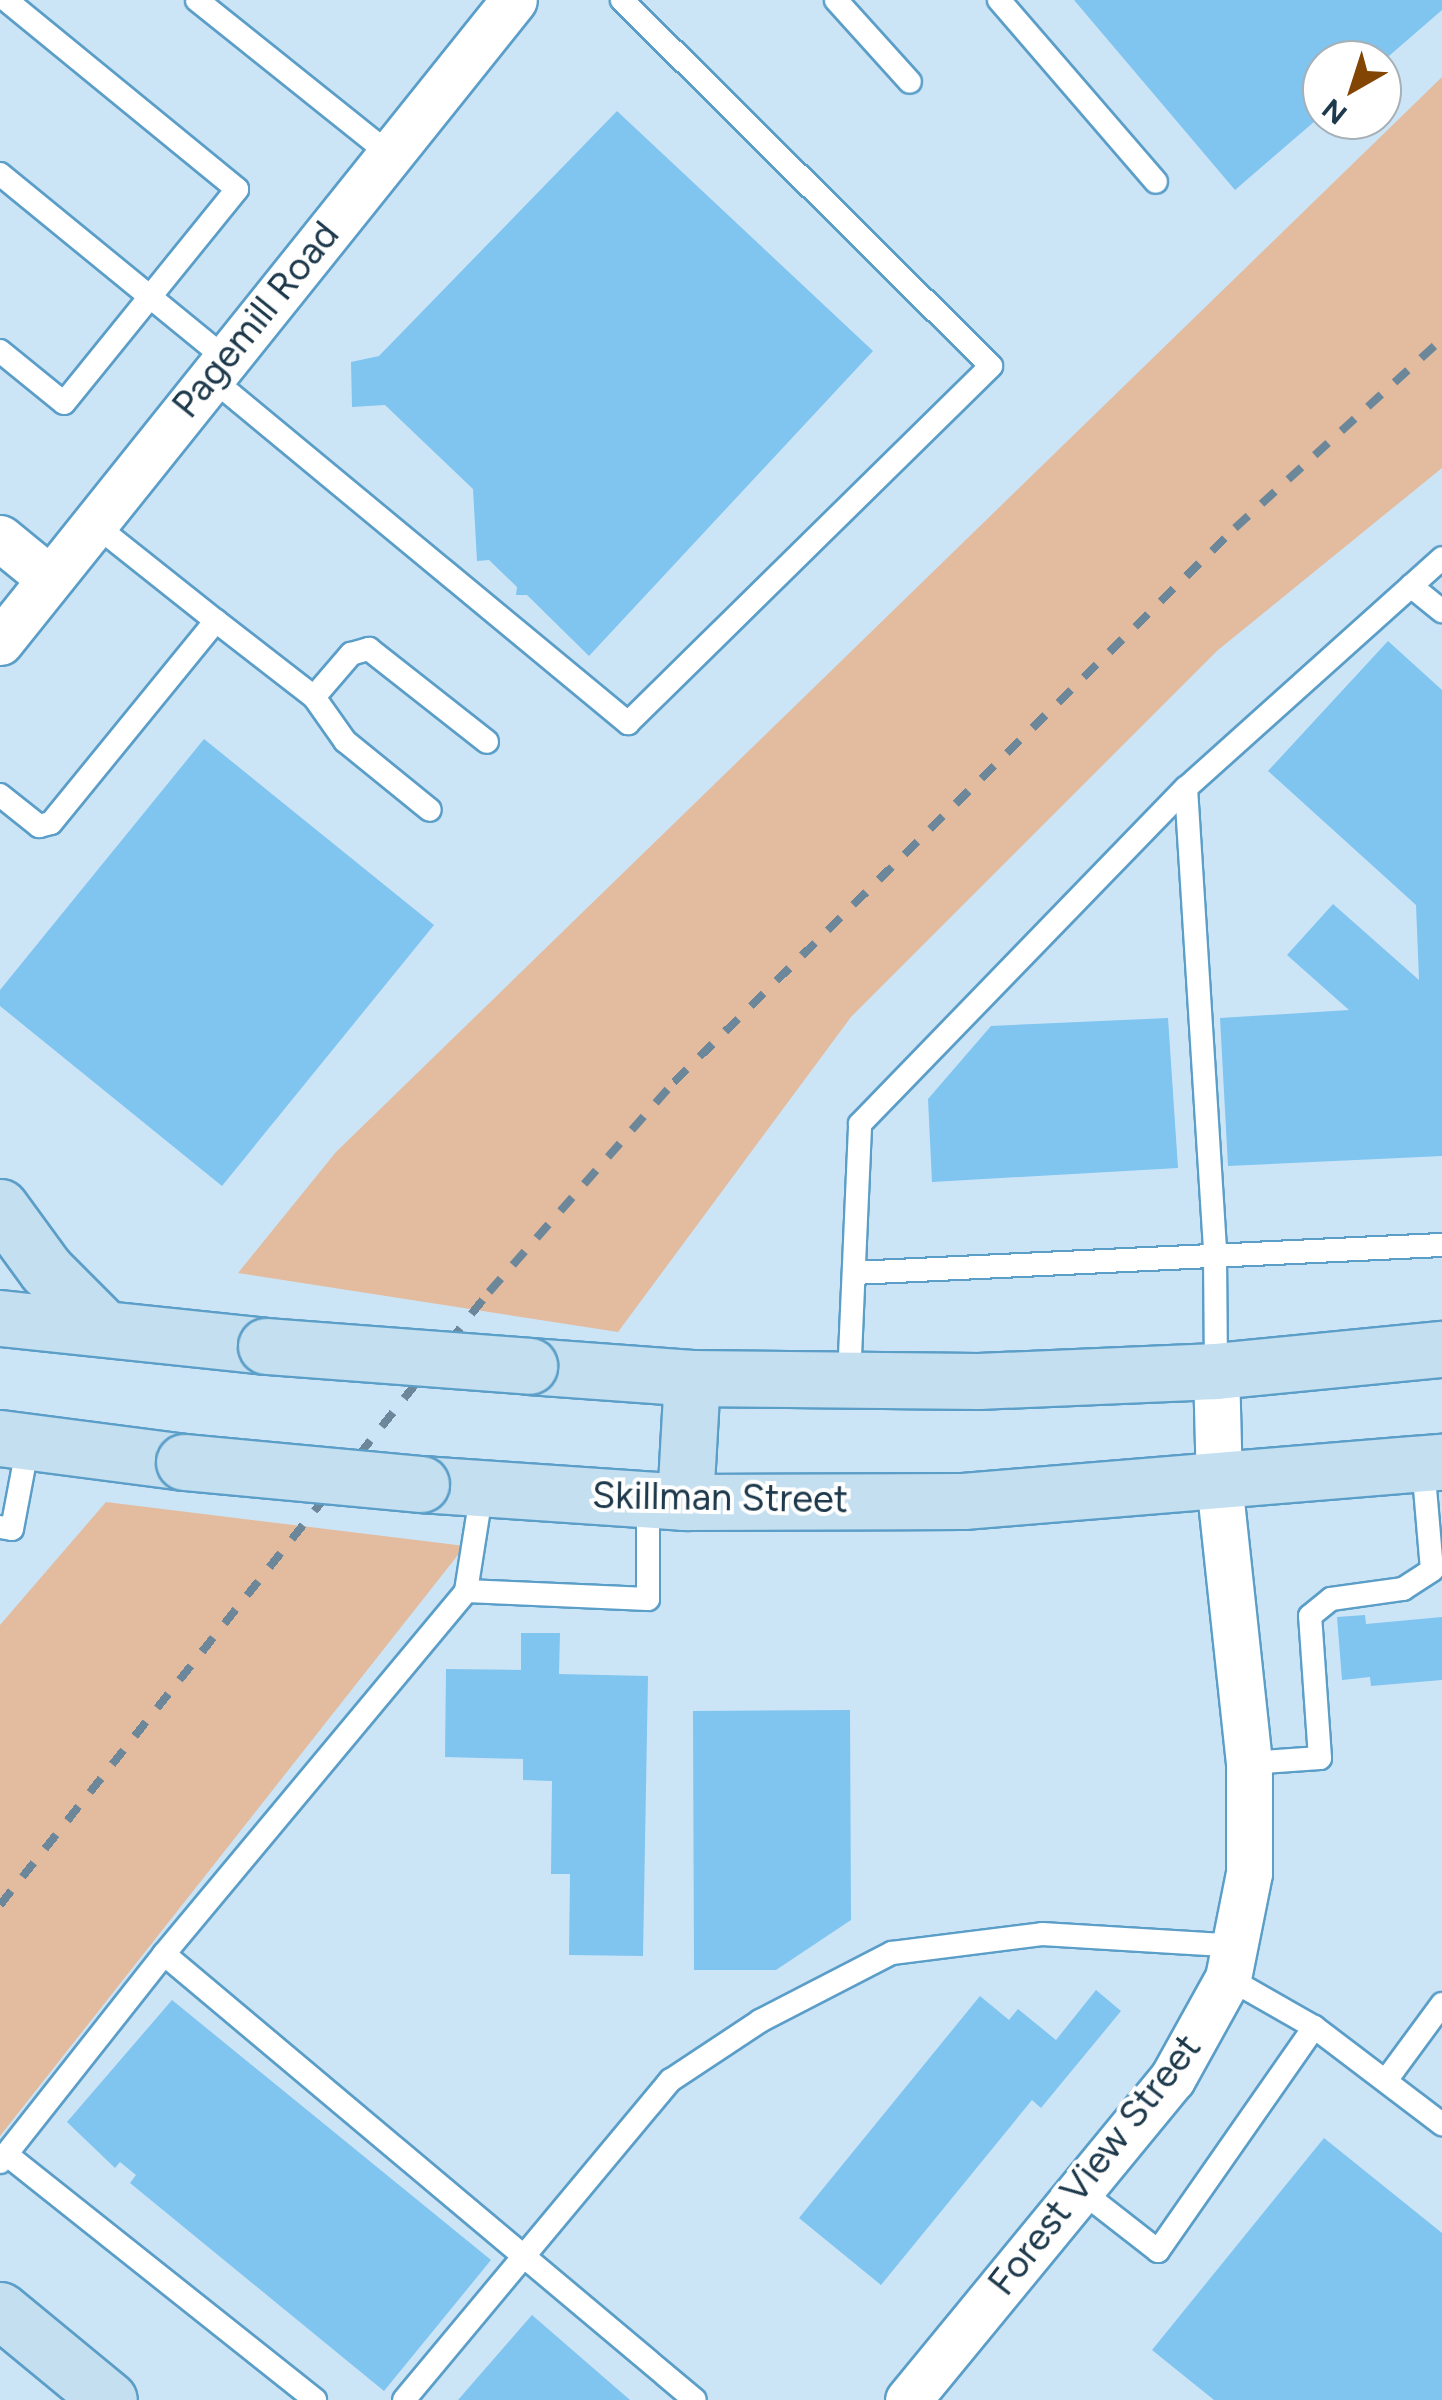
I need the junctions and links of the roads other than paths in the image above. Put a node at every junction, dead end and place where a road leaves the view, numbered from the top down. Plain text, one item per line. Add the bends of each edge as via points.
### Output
1 (6, 0) edge
2 (197, 0) edge
3 (514, 0) edge
4 (622, 0) edge
5 (836, 0) edge
6 (1000, 0) edge
7 (910, 82) dead end
8 (389, 154) junction
9 (0, 174) edge
10 (1156, 182) dead end
11 (154, 300) junction
12 (0, 351) edge
13 (218, 368) junction
14 (92, 524) junction
15 (0, 538) edge
16 (1442, 558) edge
17 (48, 578) junction
18 (1411, 586) junction
19 (1442, 611) edge
20 (216, 621) junction
21 (0, 642) edge
22 (314, 697) junction
23 (487, 742) dead end
24 (1186, 788) junction
25 (0, 795) edge
26 (430, 810) dead end
27 (0, 1207) edge
28 (1442, 1245) edge
29 (1215, 1255) junction
30 (854, 1274) junction
31 (0, 1318) edge
32 (102, 1326) junction
33 (1442, 1349) edge
34 (1216, 1371) junction
35 (692, 1378) junction
36 (850, 1379) junction
37 (14, 1441) edge
38 (1433, 1463) edge
39 (1219, 1484) junction
40 (482, 1490) junction
41 (666, 1500) junction
42 (0, 1527) edge
43 (466, 1591) junction
44 (1249, 1762) junction
45 (164, 1954) junction
46 (1232, 1962) junction
47 (1442, 2004) edge
48 (1314, 2028) junction
49 (1387, 2079) junction
50 (1442, 2124) edge
51 (3, 2158) edge
52 (1080, 2190) junction
53 (523, 2254) junction
54 (0, 2310) edge
55 (109, 2400) edge
56 (315, 2400) edge
57 (404, 2400) edge
58 (695, 2400) edge
59 (908, 2400) edge

1 - 11 lane via 237,189
2 - 8 lane
3 - 8 street, Pagemill Road
4 - 13 lane via 991,366 628,724
5 - 7 lane
6 - 10 lane
8 - 13 street, Pagemill Road
9 - 11 lane
11 - 12 lane via 64,403
11 - 13 lane
13 - 14 street, Pagemill Road
14 - 17 street, Pagemill Road
14 - 20 lane
15 - 17 street
16 - 18 lane
17 - 21 street, Pagemill Road
18 - 19 lane
18 - 24 lane
20 - 22 lane
20 - 25 lane via 51,823 39,826
22 - 23 lane via 350,654 369,649
22 - 26 lane via 345,740
24 - 29 lane
24 - 30 lane via 860,1124
27 - 32 main road via 46,1270
28 - 29 lane
29 - 30 lane
29 - 34 lane
30 - 36 lane
31 - 32 main road
32 - 35 main road, bridge via 266,1346
33 - 34 main road
34 - 36 main road
34 - 39 street, Forest View Street
35 - 36 main road
35 - 41 main road
37 - 40 main road, Skillman Street, bridge
37 - 42 lane via 12,1529
38 - 39 main road, Skillman Street
38 - 44 lane via 1432,1570 1403,1589 1331,1599 1310,1616 1320,1758
39 - 41 main road, Skillman Street via 963,1501
39 - 44 street, Forest View Street
40 - 41 main road, Skillman Street
40 - 43 lane
41 - 43 lane via 648,1599
43 - 45 lane
44 - 46 street, Forest View Street via 1249,1874
45 - 51 lane
45 - 53 lane
46 - 48 lane
46 - 52 street, Forest View Street via 1172,2078
46 - 53 lane via 1042,1934 892,1954 760,2021 671,2080
47 - 49 lane
48 - 49 lane
48 - 52 lane via 1158,2251
49 - 50 lane
51 - 56 lane
52 - 59 street, Forest View Street
53 - 57 lane
53 - 58 lane
54 - 55 main road

